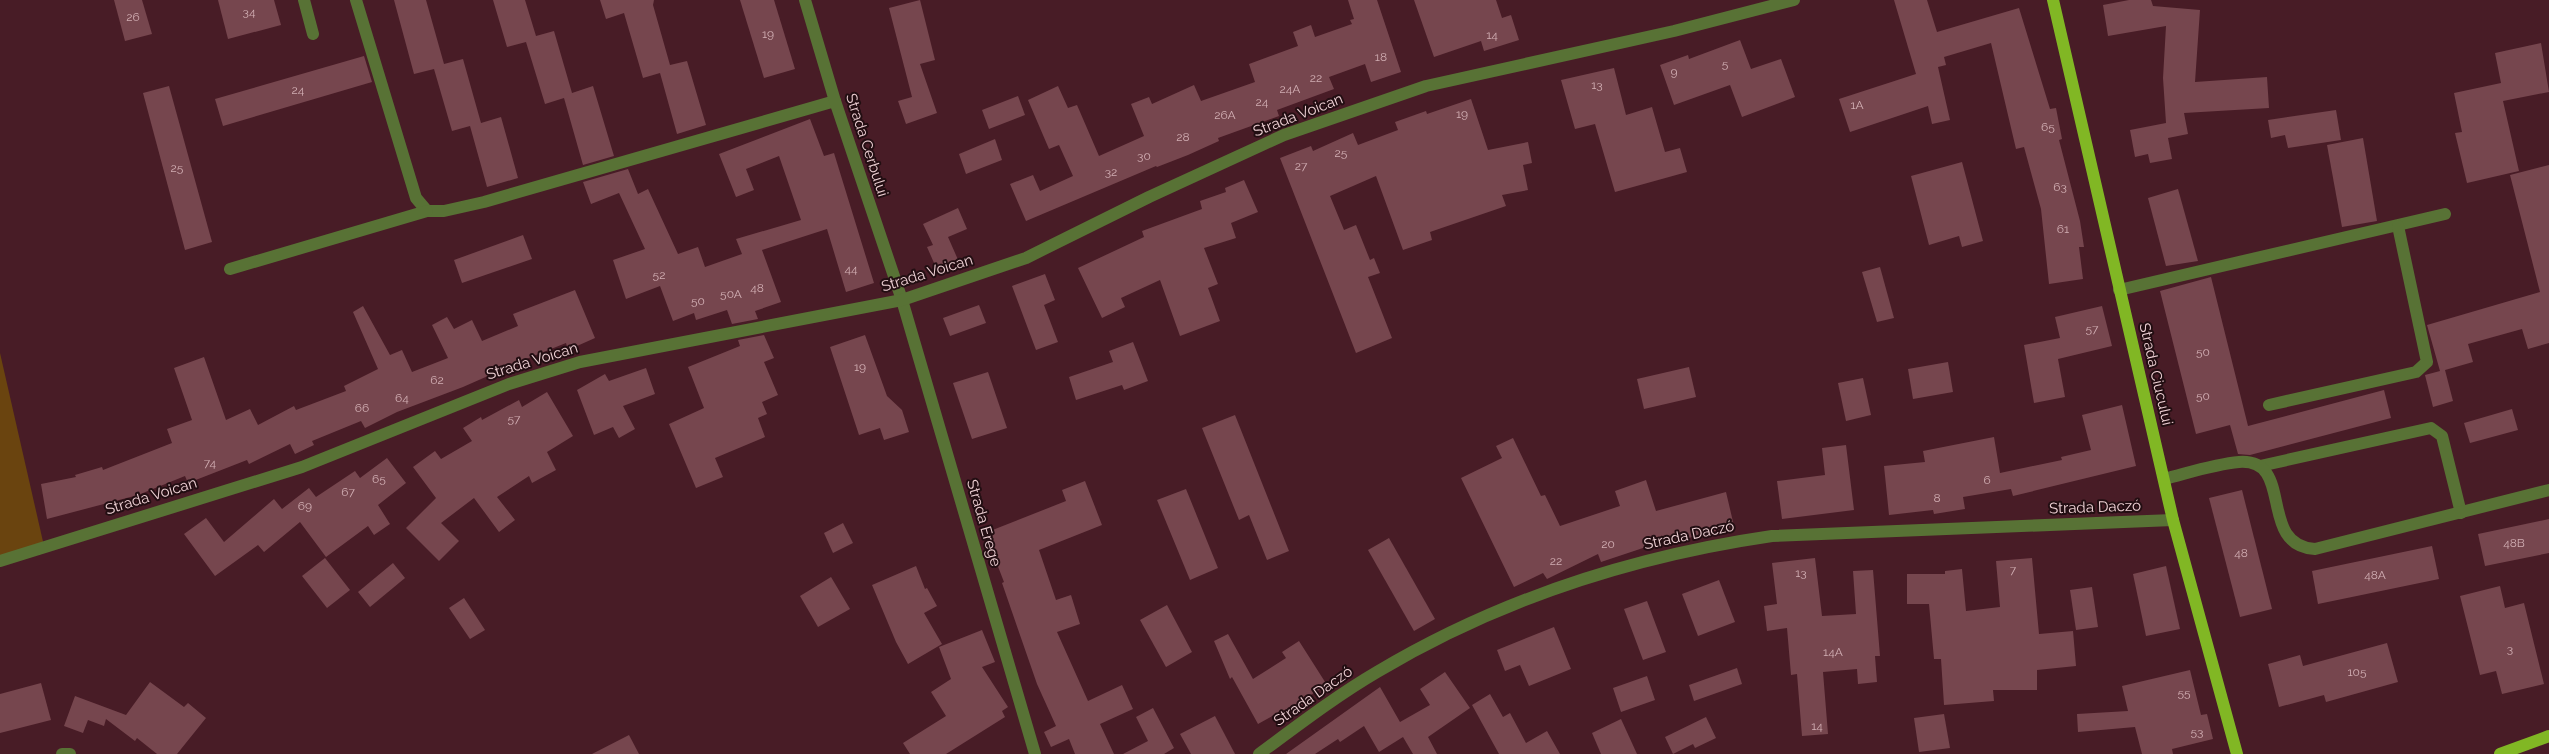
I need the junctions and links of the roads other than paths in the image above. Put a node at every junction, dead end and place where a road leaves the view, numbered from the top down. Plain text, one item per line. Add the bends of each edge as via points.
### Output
1 (304, 0) edge
2 (356, 0) edge
3 (805, 0) edge
4 (1794, 0) edge
5 (2053, 0) edge
6 (313, 34) dead end
7 (835, 101) junction
8 (427, 211) junction
9 (2445, 214) dead end
10 (2398, 226) junction
11 (230, 269) dead end
12 (2119, 290) junction
13 (902, 300) junction
14 (2269, 405) dead end
15 (2260, 466) junction
16 (2164, 479) junction
17 (2549, 490) edge
18 (2461, 513) junction
19 (2173, 520) junction
20 (0, 561) edge
21 (2549, 736) edge
22 (62, 754) edge
23 (70, 754) edge
24 (1035, 754) edge
25 (1259, 754) edge
26 (2237, 754) edge
27 (2500, 754) edge

1 - 6 street
2 - 8 street via 416,198
3 - 7 street, Strada Cerbului
4 - 13 street, Strada Voican via 1674,31 1426,86 1284,135 1026,258
5 - 12 main road, Strada Ciucului
7 - 8 street via 484,202 444,211
7 - 13 street, Strada Cerbului
8 - 11 street
9 - 10 street
10 - 12 street
10 - 14 street via 2427,362 2424,367 2416,372
12 - 16 main road, Strada Ciucului
13 - 20 street, Strada Voican via 580,362 509,384 302,467
13 - 24 street, Strada Erege
15 - 16 street via 2240,462
15 - 18 street via 2268,474 2282,526 2289,540 2301,548 2315,549
15 - 18 street via 2431,428 2442,436
16 - 19 main road, Strada Ciucului
17 - 18 street
19 - 25 street, Strada Daczó via 1772,536 1714,544 1645,561 1573,582 1437,639 1376,672
19 - 26 main road, Strada Ciucului
21 - 27 main road
22 - 23 street

